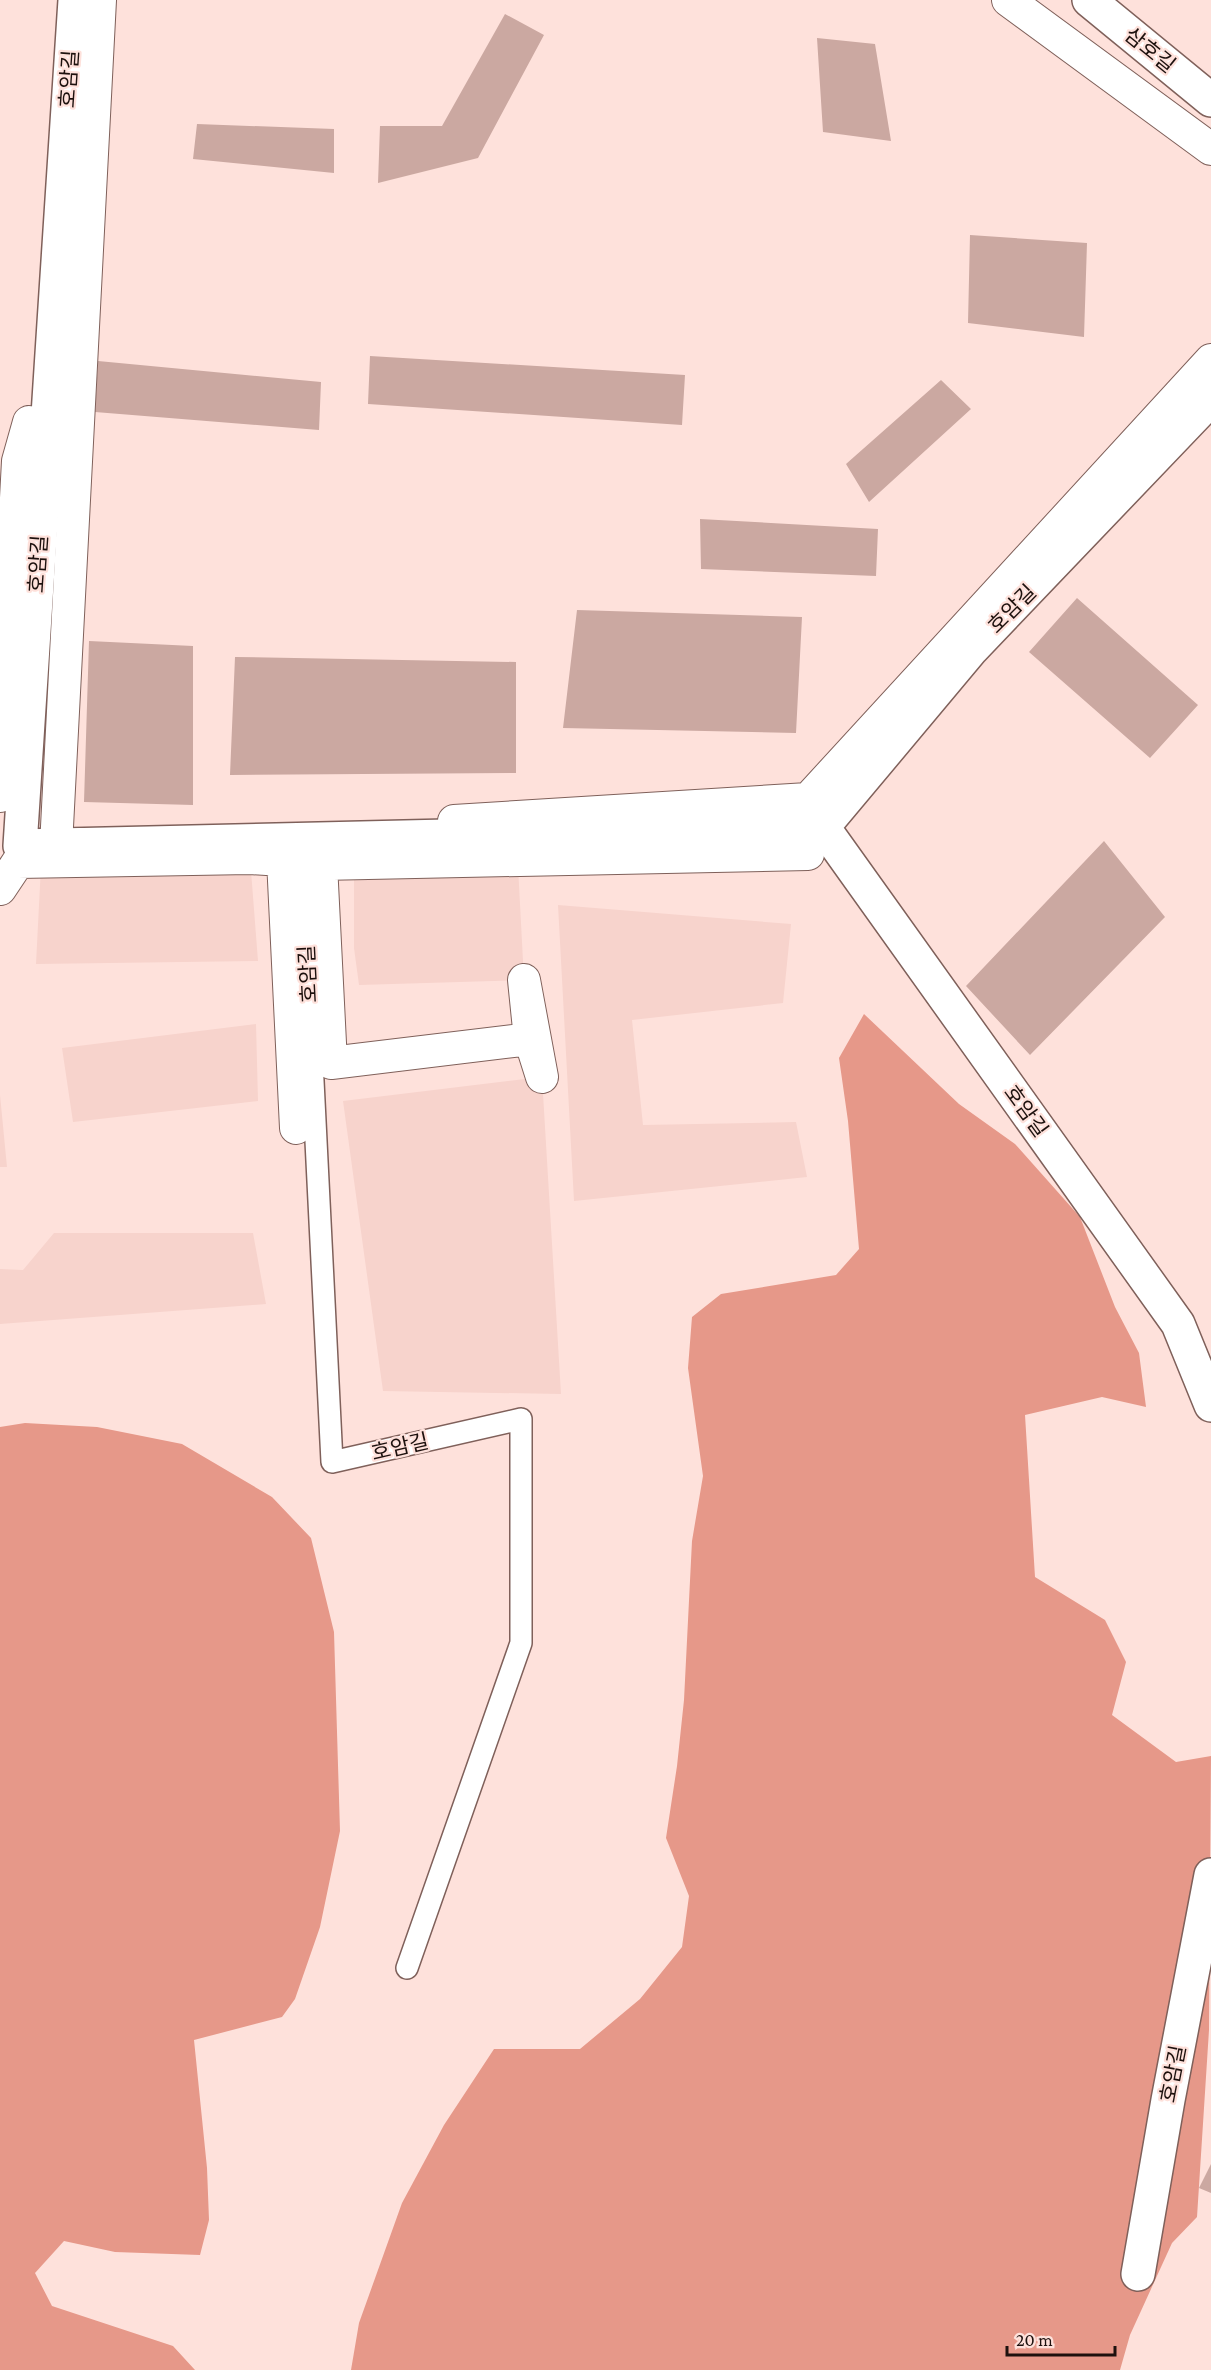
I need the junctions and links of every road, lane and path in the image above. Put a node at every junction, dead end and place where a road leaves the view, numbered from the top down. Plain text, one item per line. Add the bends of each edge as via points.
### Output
1 (75, 0) edge
2 (100, 0) edge
3 (1008, 0) edge
4 (1089, 0) edge
5 (1211, 100) edge
6 (1211, 149) edge
7 (1211, 360) edge
8 (1211, 399) edge
9 (29, 422) dead end
10 (1, 759) edge
11 (0, 796) edge
12 (301, 840) junction
13 (815, 841) junction
14 (56, 846) junction
15 (9, 859) edge
16 (0, 889) edge
17 (530, 1039) dead end
18 (296, 1128) dead end
19 (1211, 1405) edge
20 (1211, 1875) edge
21 (407, 1968) dead end
22 (1138, 2274) dead end

1 - 14 street, 호암길 via 20,846
2 - 14 street
3 - 6 street
4 - 5 street, 삼호길
7 - 14 street via 808,799
8 - 13 street, 호암길 via 972,649
9 - 10 street via 18,461
10 - 11 street
12 - 13 street, 호암길
12 - 14 street, 호암길
12 - 21 lane, 호암길 via 332,1462 521,1419 521,1643
13 - 17 street via 321,864 332,1063
13 - 19 street, 호암길 via 1178,1324
15 - 16 street
15 - 18 street via 283,860
20 - 22 street, 호암길

